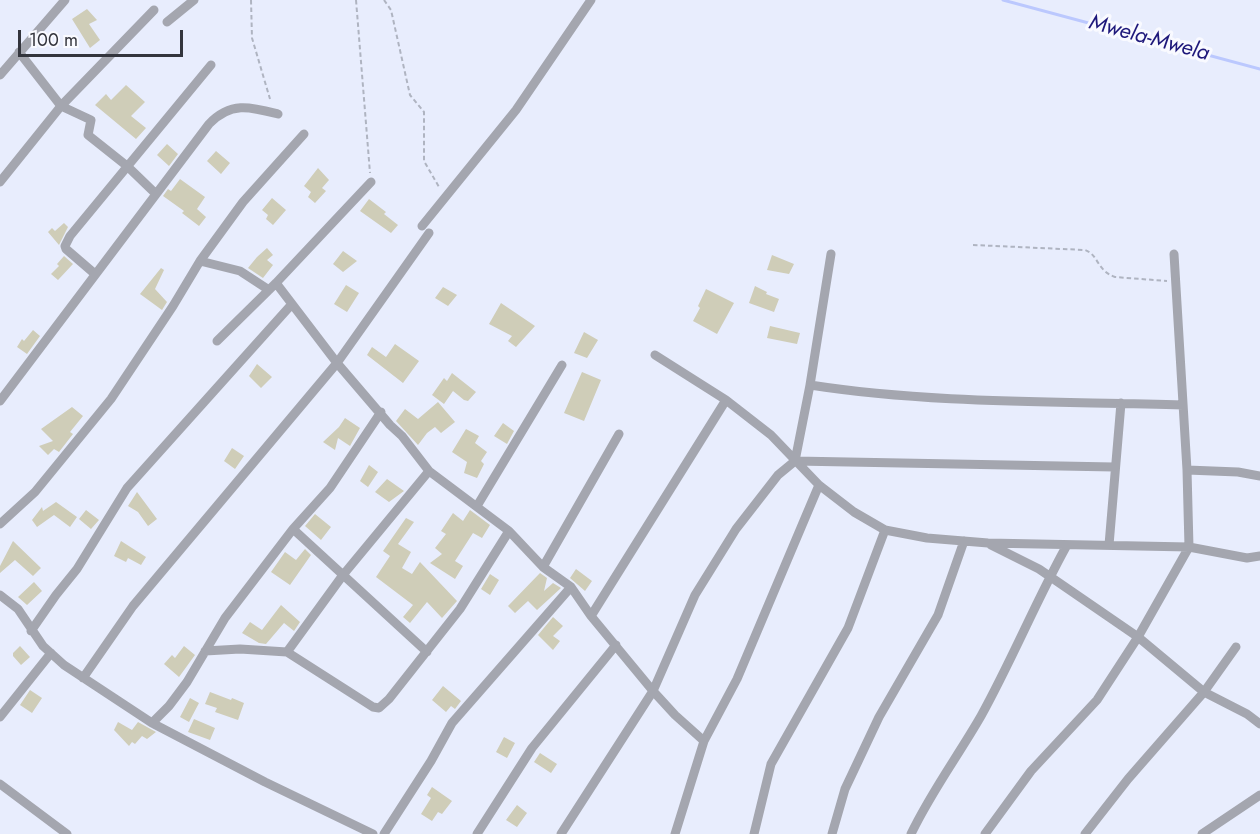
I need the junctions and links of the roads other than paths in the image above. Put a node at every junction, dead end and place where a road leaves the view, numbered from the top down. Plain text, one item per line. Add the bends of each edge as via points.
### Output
1 (65, 0) edge
2 (194, 0) edge
3 (591, 0) edge
4 (154, 10) dead end
5 (167, 22) dead end
6 (19, 52) junction
7 (211, 65) dead end
8 (0, 75) edge
9 (61, 106) junction
10 (278, 114) dead end
11 (304, 134) dead end
12 (127, 166) junction
13 (0, 182) edge
14 (371, 182) road end
15 (156, 194) junction
16 (831, 254) dead end
17 (1174, 254) dead end
18 (200, 261) junction
19 (95, 274) junction
20 (276, 283) junction
21 (268, 290) junction
22 (292, 304) junction
23 (217, 341) dead end
24 (655, 356) dead end
25 (337, 363) junction
26 (562, 365) dead end
27 (810, 385) junction
28 (726, 400) junction
29 (0, 401) edge
30 (1121, 403) junction
31 (1183, 405) junction
32 (381, 412) junction
33 (619, 434) dead end
34 (795, 461) junction
35 (1114, 467) junction
36 (1187, 470) junction
37 (429, 471) junction
38 (1260, 476) edge
39 (819, 485) junction
40 (477, 506) junction
41 (0, 524) edge
42 (293, 529) junction
43 (885, 530) junction
44 (509, 531) junction
45 (964, 541) junction
46 (988, 543) junction
47 (1109, 544) junction
48 (1067, 545) junction
49 (1189, 548) junction
50 (1260, 556) edge
51 (1247, 558) junction
52 (1260, 565) edge
53 (543, 567) junction
54 (343, 575) junction
55 (1049, 576) junction
56 (571, 587) junction
57 (0, 595) edge
58 (591, 616) junction
59 (31, 631) junction
60 (1138, 637) junction
61 (616, 645) junction
62 (1236, 647) dead end
63 (206, 651) junction
64 (287, 652) junction
65 (427, 652) junction
66 (51, 653) junction
67 (83, 678) junction
68 (653, 691) junction
69 (1204, 692) junction
70 (0, 717) edge
71 (152, 723) junction
72 (1260, 724) edge
73 (704, 741) junction
74 (0, 784) edge
75 (1260, 795) edge
76 (68, 834) edge
77 (373, 834) edge
78 (384, 834) edge
79 (477, 834) edge
80 (561, 834) edge
81 (675, 834) edge
82 (754, 834) edge
83 (832, 834) edge
84 (911, 834) edge
85 (985, 834) edge
86 (1085, 834) edge
87 (1202, 834) edge

1 - 6 street
2 - 5 street
3 - 25 street via 516,110 446,197
4 - 9 street
6 - 8 street
6 - 9 street
7 - 12 street
9 - 12 street via 92,120 88,135
9 - 13 street
10 - 15 street via 250,108 219,114
11 - 18 street via 243,202
12 - 15 street
12 - 19 street via 65,246
14 - 20 street
15 - 19 street
16 - 27 street
17 - 31 street
18 - 21 street via 240,271
18 - 41 street via 111,399 35,492
19 - 29 street
20 - 21 street
20 - 22 street
21 - 23 street
22 - 25 street
22 - 59 street via 127,488 77,569
24 - 28 street
25 - 32 street
25 - 67 street via 133,606
26 - 40 street
27 - 30 street via 975,400
27 - 34 street
28 - 34 street via 771,435
28 - 58 street
30 - 31 street
30 - 35 street
31 - 36 street
32 - 37 street
32 - 42 street via 330,488
33 - 53 street
34 - 35 street
34 - 39 street
34 - 68 street via 778,475 736,529 695,595
35 - 47 street
36 - 38 street
36 - 49 street
37 - 40 street
37 - 54 street
39 - 43 street
39 - 73 street via 737,679
40 - 44 street
42 - 54 street
42 - 63 street via 225,618
43 - 45 street
43 - 82 street via 848,628 771,764
44 - 53 street
44 - 65 street via 460,609
45 - 46 street
45 - 83 street via 938,615 879,717 845,789
46 - 48 street
46 - 55 street
47 - 48 street
47 - 49 street
48 - 55 street
49 - 51 street
49 - 60 street
50 - 51 street
51 - 52 street
53 - 56 street
54 - 64 street
54 - 65 street
55 - 60 street
55 - 84 street via 981,716
56 - 58 street
56 - 78 street via 452,723
57 - 59 street via 18,609
58 - 61 street
59 - 66 street
60 - 69 street
60 - 85 street via 1097,700 1031,771
61 - 68 street
61 - 79 street via 532,748
62 - 69 street
63 - 64 street
63 - 71 street via 169,706
64 - 65 street via 379,708
66 - 67 street
66 - 70 street
67 - 71 street
68 - 73 street
68 - 80 street
69 - 72 street
69 - 86 street
71 - 77 street
73 - 81 street
74 - 76 street
75 - 87 street

